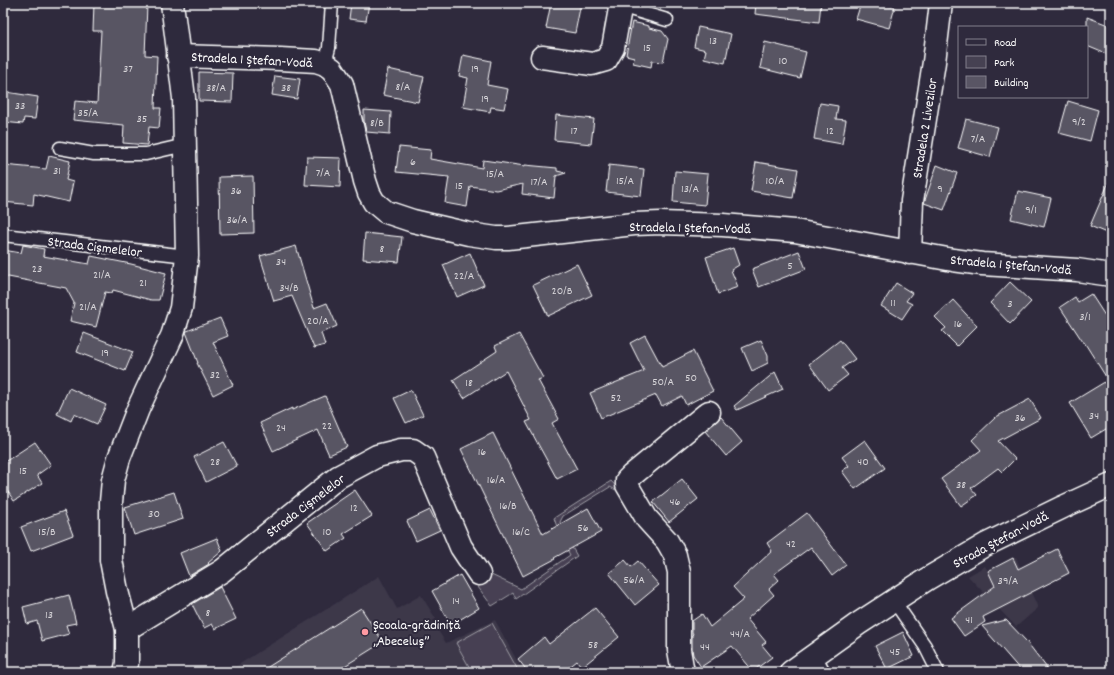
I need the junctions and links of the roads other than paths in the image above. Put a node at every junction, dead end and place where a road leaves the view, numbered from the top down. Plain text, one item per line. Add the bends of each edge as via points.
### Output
1 (172, 3) edge
2 (332, 3) edge
3 (941, 3) edge
4 (620, 4) edge
5 (667, 20) dead end
6 (178, 56) junction
7 (542, 57) dead end
8 (325, 64) junction
9 (185, 145) junction
10 (60, 148) dead end
11 (3, 235) edge
12 (910, 253) junction
13 (187, 256) junction
14 (1111, 275) edge
15 (709, 412) dead end
16 (1111, 485) edge
17 (479, 574) dead end
18 (894, 601) junction
19 (127, 629) junction
20 (820, 664) edge
21 (125, 672) edge
22 (684, 672) edge
23 (791, 672) edge
24 (938, 672) edge

1 - 6 street
2 - 8 lane, Stradela 1 Ștefan-Vodă via 329,48
3 - 12 street, Stradela 2 Livezilor via 912,201
4 - 5 lane
4 - 7 street via 613,48 606,60 592,64
6 - 8 street, Stradela 1 Ștefan-Vodă via 280,59
6 - 9 street via 184,98
8 - 12 street, Stradela 1 Ștefan-Vodă via 332,69 342,84 368,193 386,212 413,221 469,234 504,238 634,224 723,225 796,231
9 - 10 lane via 146,154 94,154
9 - 13 street
11 - 13 lane, Strada Cișmelelor
12 - 14 street, Stradela 1 Ștefan-Vodă via 975,263
13 - 19 street via 181,308 172,336 138,409 113,480 111,560
15 - 22 street via 646,462 631,476 627,485 647,519 667,541 675,555 679,572 679,650
16 - 18 street, Strada Ștefan-Vodă via 986,545
17 - 19 street, Strada Cișmelelor via 461,547 423,456 413,450 400,450 377,456 338,477 222,571
18 - 20 street, Strada Ștefan-Vodă via 858,624
18 - 24 lane via 925,646
19 - 21 street
20 - 23 street, Strada Ștefan-Vodă

